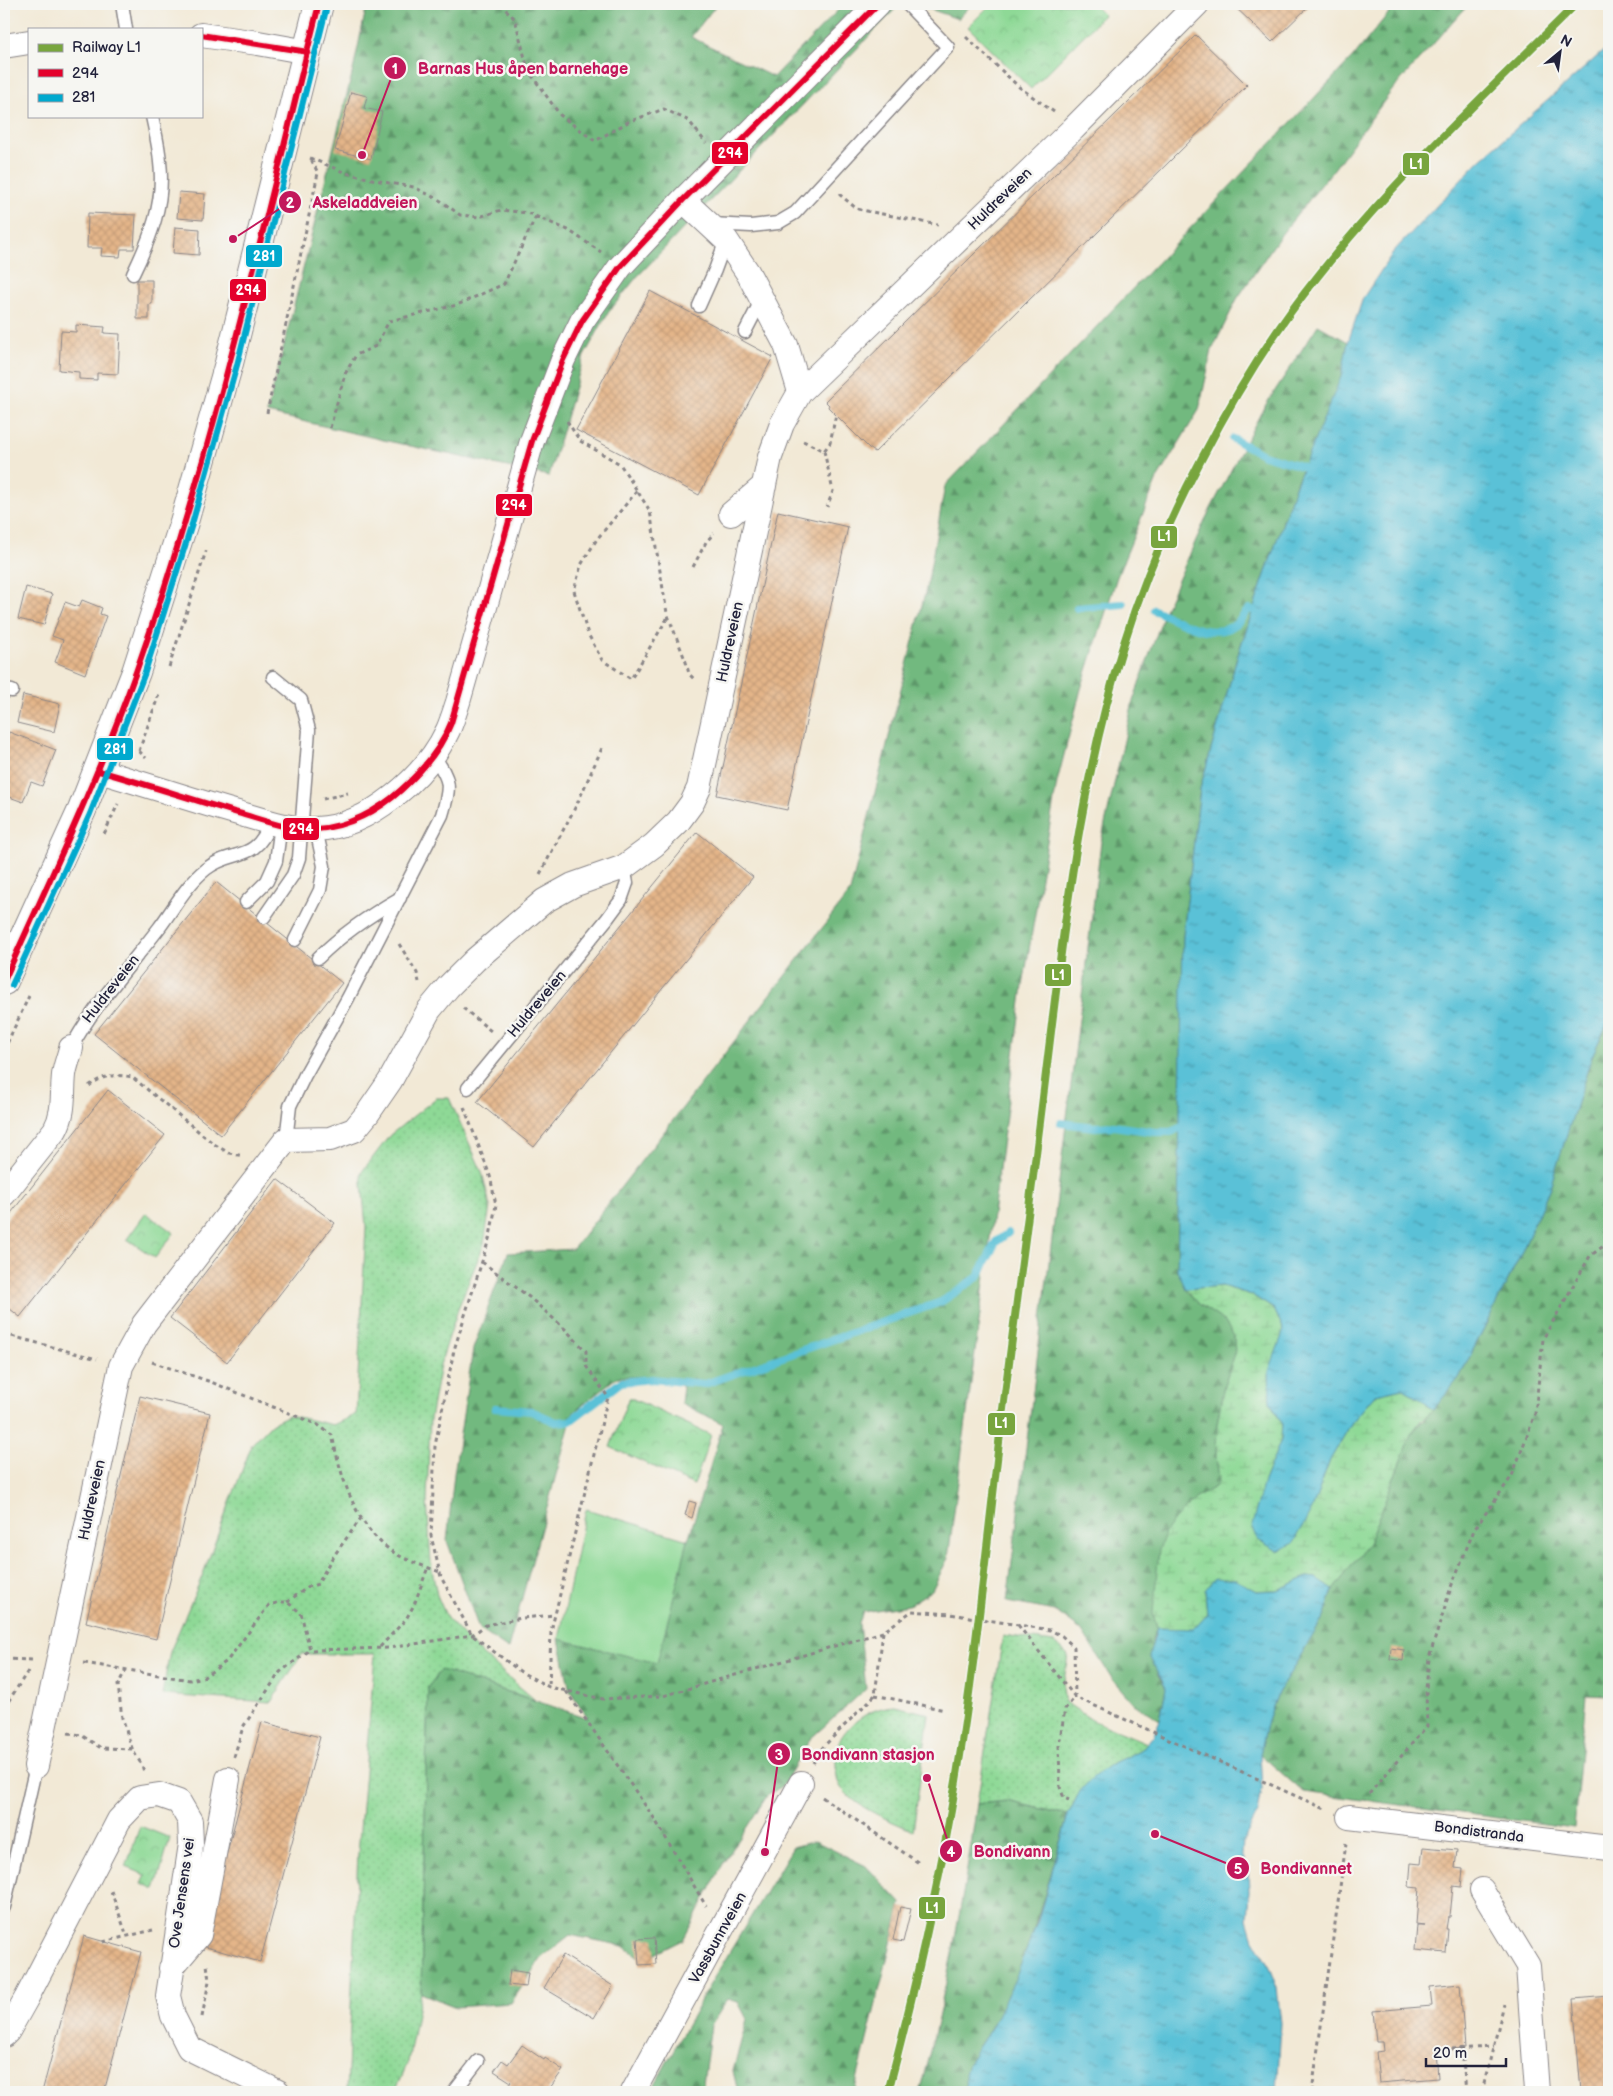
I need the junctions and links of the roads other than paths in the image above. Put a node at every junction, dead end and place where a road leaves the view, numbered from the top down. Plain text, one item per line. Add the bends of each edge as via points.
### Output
1 (122, 4) edge
2 (319, 4) edge
3 (878, 4) edge
4 (907, 4) edge
5 (1197, 4) edge
6 (126, 28) edge
7 (202, 35) edge
8 (28, 42) edge
9 (4, 46) edge
10 (308, 52) junction
11 (152, 118) edge
12 (682, 200) junction
13 (708, 224) junction
14 (726, 240) junction
15 (133, 274) dead end
16 (762, 299) junction
17 (698, 306) dead end
18 (745, 332) dead end
19 (800, 392) junction
20 (764, 486) junction
21 (731, 514) road end
22 (273, 677) dead end
23 (433, 755) junction
24 (99, 771) junction
25 (292, 826) junction
26 (624, 867) junction
27 (400, 898) junction
28 (246, 902) dead end
29 (264, 917) dead end
30 (294, 940) dead end
31 (318, 958) dead end
32 (4, 981) edge
33 (71, 1048) joint
34 (468, 1088) road end
35 (280, 1147) junction
36 (4, 1194) edge
37 (36, 1766) joint
38 (228, 1779) road end
39 (801, 1783) road end
40 (1349, 1817) road end
41 (1609, 1848) edge
42 (1482, 1890) dead end
43 (4, 1907) edge
44 (171, 1968) junction
45 (4, 2035) edge
46 (478, 2061) dead end
47 (278, 2092) edge
48 (454, 2092) edge
49 (634, 2092) edge
50 (1537, 2092) edge

1 - 6 lane
2 - 10 street
3 - 12 street
4 - 13 lane via 948,47 795,213 778,223 751,226
5 - 19 street, Huldreveien via 1080,122
7 - 10 street
8 - 9 street
10 - 24 street via 229,363 184,522 136,672
11 - 15 lane via 160,164 159,206 149,242
12 - 13 street
12 - 23 street via 620,267 582,321 560,368 532,441 458,702 448,731
13 - 14 street
14 - 16 street
14 - 17 lane
16 - 18 lane
16 - 19 street via 786,346
19 - 20 street, Huldreveien via 780,430
20 - 21 street
20 - 26 street, Huldreveien via 699,788 678,822
22 - 25 lane via 302,700 309,730
23 - 25 street via 412,781 369,814 335,826
23 - 27 lane via 446,773 449,792 442,815
24 - 25 street
24 - 32 street
25 - 28 lane via 267,882
25 - 29 lane via 299,858 293,875
25 - 30 lane via 324,866 320,890
25 - 33 lane, Huldreveien via 266,833 253,850 210,866 192,880 82,1028
26 - 34 lane, Huldreveien via 627,883 616,906
26 - 35 street, Huldreveien via 573,885 544,901 475,960 451,999 429,1010 374,1105 354,1130 330,1139
27 - 31 lane via 354,928
27 - 35 lane via 290,1106
33 - 36 street, Huldreveien via 64,1075 61,1119
35 - 37 street, Huldreveien via 144,1324 125,1360
37 - 43 lane, Huldreveien
38 - 44 street via 199,1936
39 - 49 street, Vassbunnveien
40 - 41 street, Bondistranda
42 - 50 street via 1528,1966
44 - 45 street, Ove Jensens vei via 191,1844 190,1821 179,1802 159,1795 140,1798 119,1820
44 - 47 street, Ove Jensens vei via 168,1996 171,2010 189,2048
46 - 48 lane

